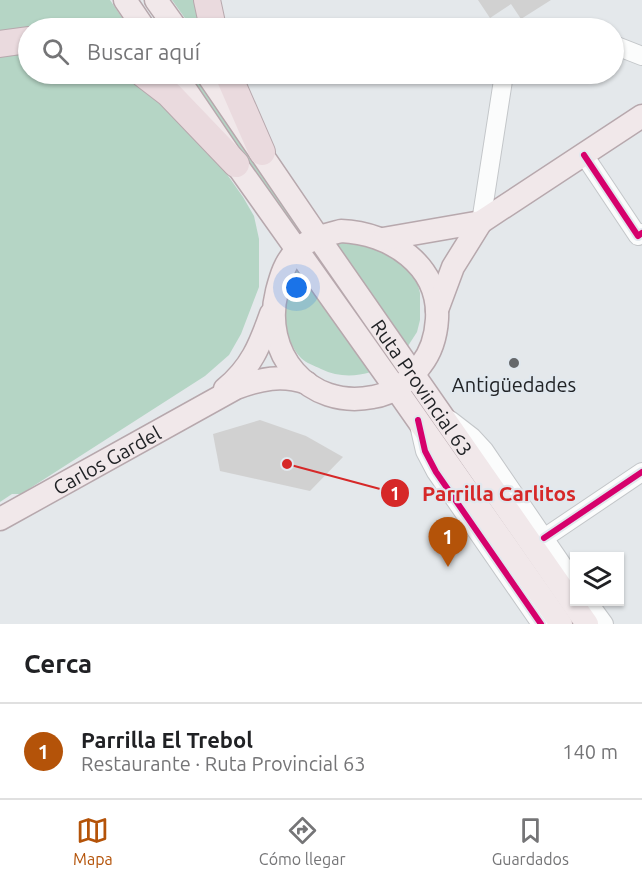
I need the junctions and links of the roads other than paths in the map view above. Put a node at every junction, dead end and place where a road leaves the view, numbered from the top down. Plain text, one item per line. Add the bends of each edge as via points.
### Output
1 (124, 0) edge
2 (156, 0) edge
3 (207, 0) edge
4 (137, 18) edge
5 (169, 18) edge
6 (211, 18) edge
7 (18, 41) edge
8 (0, 44) edge
9 (624, 49) edge
10 (642, 56) edge
11 (156, 84) edge
12 (181, 84) edge
13 (214, 84) edge
14 (232, 84) edge
15 (503, 84) edge
16 (642, 116) edge
17 (262, 152) junction
18 (584, 155) junction
19 (236, 164) junction
20 (482, 222) junction
21 (642, 233) edge
22 (318, 237) junction
23 (383, 239) junction
24 (297, 249) junction
25 (273, 307) junction
26 (437, 310) junction
27 (405, 382) junction
28 (307, 383) junction
29 (212, 399) junction
30 (440, 412) junction
31 (418, 420) junction
32 (642, 472) edge
33 (0, 519) edge
34 (544, 538) junction
35 (570, 576) edge
36 (591, 606) edge
37 (541, 624) edge
38 (561, 624) edge
39 (587, 624) edge
40 (604, 624) edge

1 - 4 main road
2 - 5 main road
3 - 6 highway
7 - 8 highway
9 - 10 street
11 - 19 highway
12 - 19 main road, Ruta Provincial 63
13 - 17 main road, Ruta Provincial 63
14 - 17 highway
15 - 20 street
16 - 18 main road
17 - 22 main road, Ruta Provincial 63
18 - 20 main road
18 - 21 street via 638,236
19 - 24 main road, Ruta Provincial 63
20 - 23 main road
20 - 26 main road via 453,267
22 - 23 main road via 341,231
22 - 24 main road
22 - 27 main road, Ruta Provincial 63
23 - 26 main road via 400,248 420,267 434,292
24 - 25 main road, Carlos Gardel via 285,265
24 - 27 main road, Ruta Provincial 63
25 - 28 main road via 273,329 279,350
25 - 29 main road, Carlos Gardel via 253,358
26 - 27 main road via 436,334 428,356
27 - 28 main road via 375,397 351,399 328,394
27 - 30 main road, Ruta Provincial 63
27 - 31 main road, Ruta Provincial 63
28 - 29 main road, Carlos Gardel via 286,378 260,380
29 - 33 main road, Carlos Gardel
30 - 34 street via 484,450
30 - 39 main road, Ruta Provincial 63
31 - 37 street via 424,451 436,472
31 - 38 main road, Ruta Provincial 63
32 - 34 street
34 - 35 street
36 - 40 street

